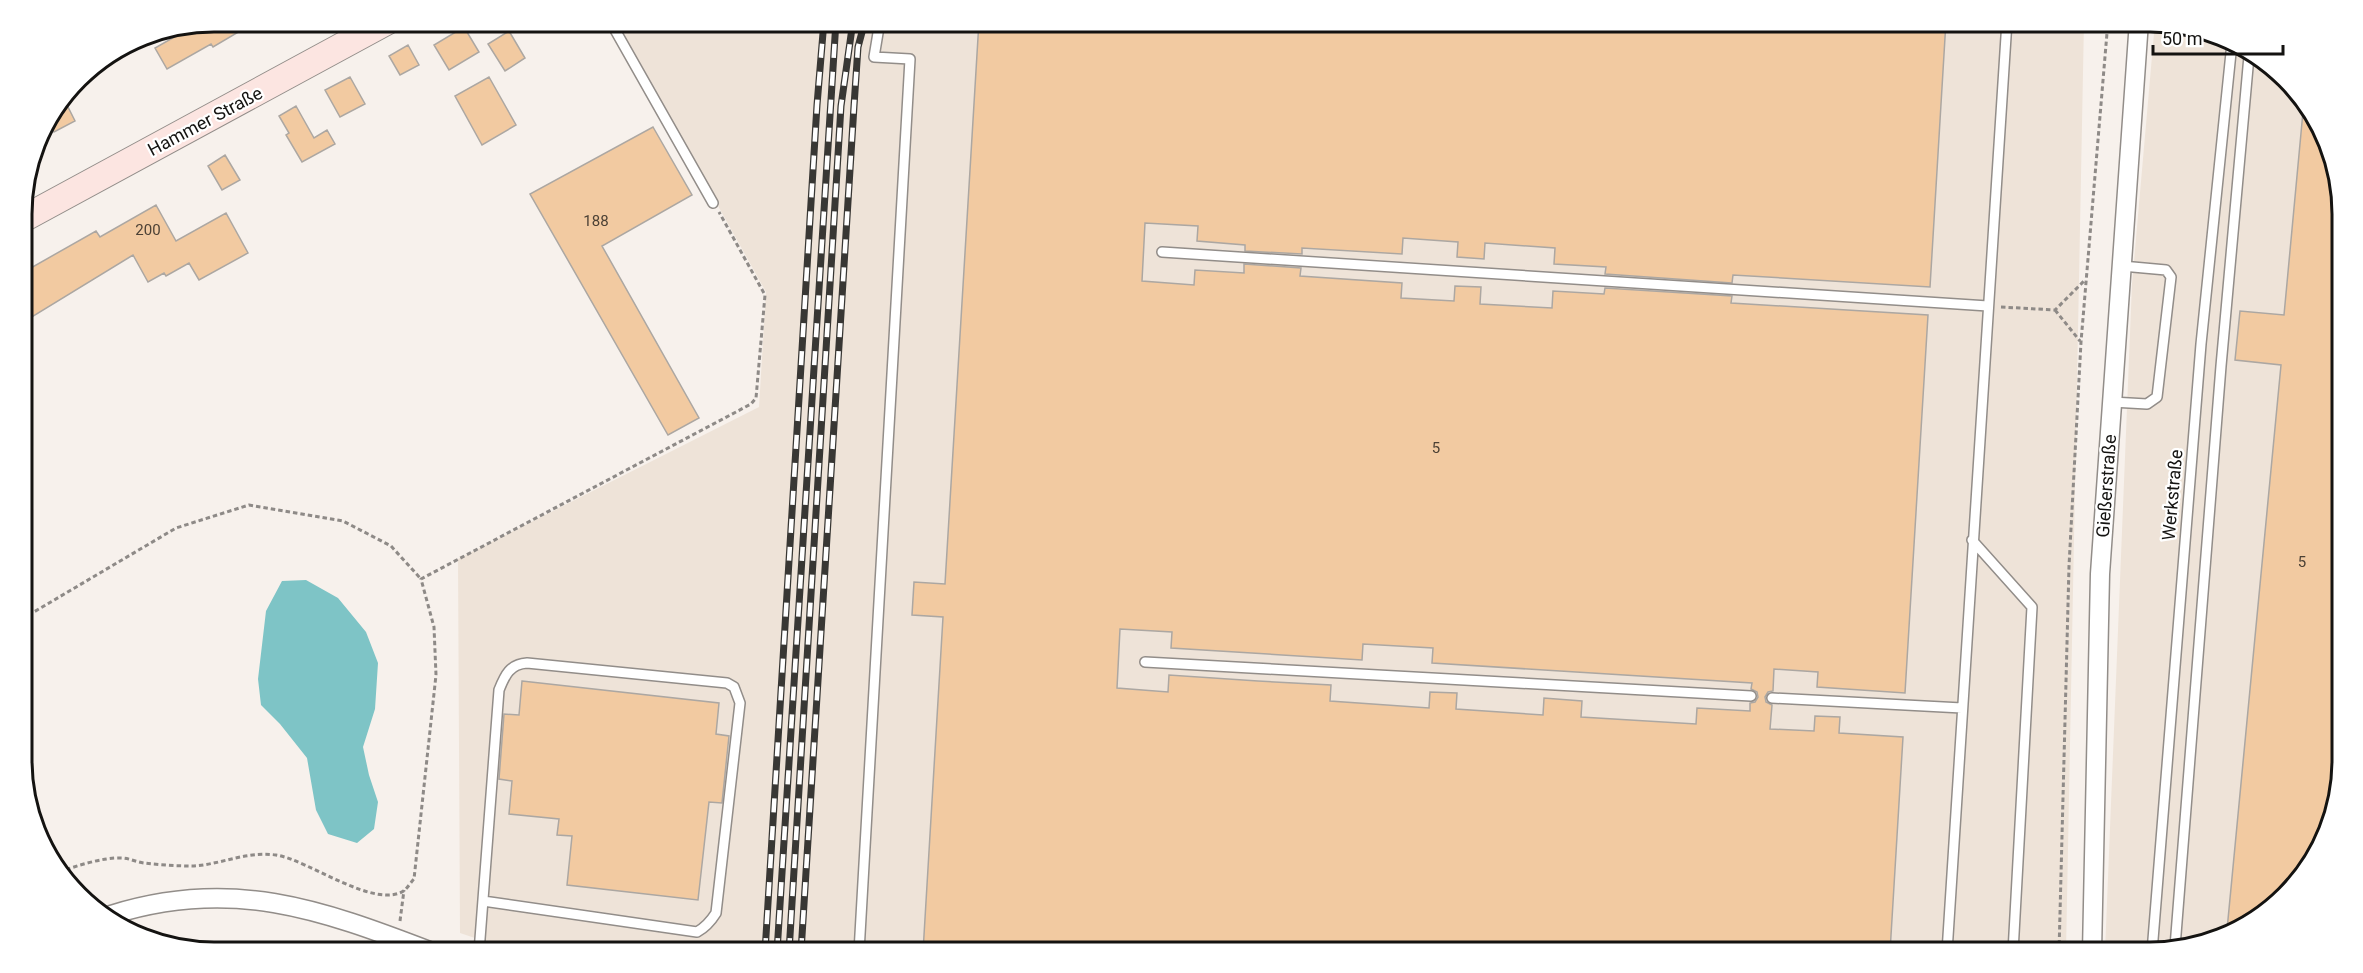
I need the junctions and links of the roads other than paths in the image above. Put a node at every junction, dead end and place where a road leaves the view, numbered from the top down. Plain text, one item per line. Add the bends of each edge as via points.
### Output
1 (370, 31) edge
2 (616, 31) edge
3 (878, 31) edge
4 (2006, 31) edge
5 (2138, 31) edge
6 (2231, 51) edge
7 (2249, 61) edge
8 (713, 203) road end
9 (32, 214) edge
10 (1162, 252) dead end
11 (2122, 266) junction
12 (1988, 306) junction
13 (2112, 402) junction
14 (1972, 540) junction
15 (1145, 662) dead end
16 (1751, 696) dead end
17 (1772, 698) dead end
18 (1962, 708) junction
19 (483, 901) junction
20 (116, 913) edge
21 (2176, 939) edge
22 (1948, 941) edge
23 (2014, 941) edge
24 (2092, 941) edge
25 (2153, 941) edge
26 (405, 942) edge
27 (480, 942) edge
28 (860, 942) edge

1 - 9 main road, Hammer Straße
2 - 8 lane
3 - 28 lane via 874,57 910,59
4 - 12 lane
5 - 11 street, Gießerstraße
6 - 25 lane, Werkstraße via 2201,344
7 - 21 lane
10 - 12 lane
11 - 13 street, Gießerstraße
11 - 13 lane via 2166,270 2171,277 2157,396 2146,404
12 - 14 lane
13 - 24 street, Gießerstraße via 2100,574
14 - 18 lane
14 - 23 lane via 2032,607
15 - 16 lane
17 - 18 lane
18 - 22 lane
19 - 19 lane via 499,690 506,672 527,663 727,683 734,687 740,703 716,913 703,929 697,932
19 - 27 lane
20 - 26 street via 178,900 251,899 325,913

